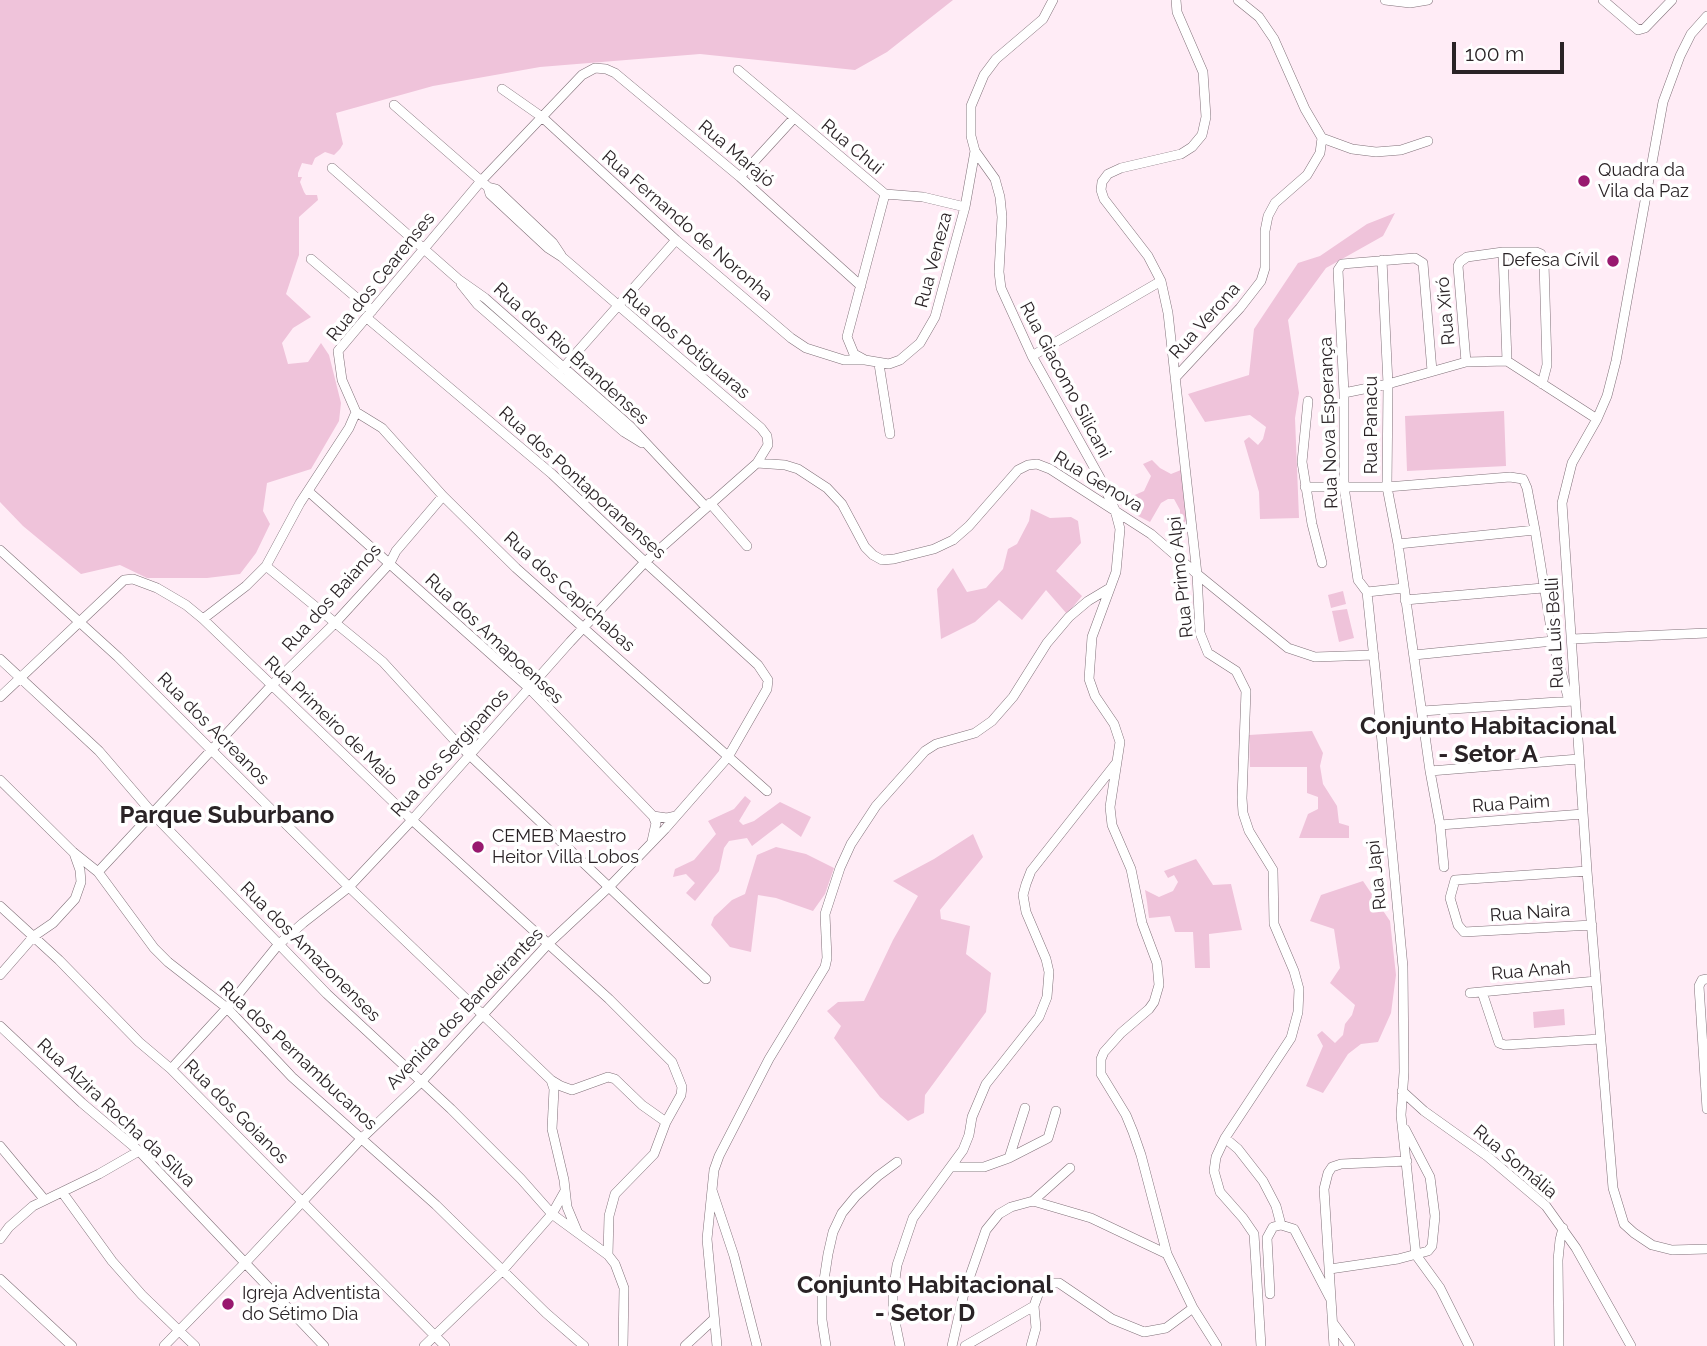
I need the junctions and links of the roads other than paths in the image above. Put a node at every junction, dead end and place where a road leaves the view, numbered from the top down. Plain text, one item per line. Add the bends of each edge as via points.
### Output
1 (1053, 0) edge
2 (1176, 0) edge
3 (1238, 0) edge
4 (1385, 0) edge
5 (1428, 0) edge
6 (1602, 0) edge
7 (1669, 1) edge
8 (1707, 16) edge
9 (738, 71) dead end
10 (582, 75) joint
11 (502, 89) dead end
12 (394, 105) dead end
13 (541, 117) junction
14 (794, 118) junction
15 (1322, 138) junction
16 (1429, 141) dead end
17 (975, 151) junction
18 (332, 168) dead end
19 (740, 177) junction
20 (485, 184) junction
21 (885, 194) junction
22 (965, 206) junction
23 (676, 240) junction
24 (423, 247) junction
25 (1503, 252) junction
26 (311, 259) dead end
27 (1382, 260) junction
28 (458, 279) junction
29 (1161, 281) junction
30 (861, 285) junction
31 (617, 306) junction
32 (369, 315) junction
33 (1032, 356) junction
34 (865, 360) junction
35 (1507, 361) junction
36 (1466, 362) junction
37 (879, 363) junction
38 (563, 368) junction
39 (1432, 371) junction
40 (1175, 378) junction
41 (1388, 384) junction
42 (1542, 384) junction
43 (1344, 393) junction
44 (1308, 401) dead end
45 (356, 411) junction
46 (1597, 419) junction
47 (890, 434) dead end
48 (654, 449) junction
49 (757, 463) junction
50 (1305, 487) junction
51 (1344, 487) junction
52 (1387, 487) junction
53 (308, 491) junction
54 (443, 496) junction
55 (708, 505) junction
56 (1115, 510) junction
57 (1535, 530) junction
58 (1398, 544) junction
59 (747, 546) dead end
60 (0, 550) edge
61 (645, 562) junction
62 (390, 563) junction
63 (1322, 563) dead end
64 (266, 566) junction
65 (1197, 574) junction
66 (1404, 588) junction
67 (1543, 588) junction
68 (1108, 589) junction
69 (1367, 592) junction
70 (1405, 600) junction
71 (203, 619) junction
72 (336, 622) junction
73 (78, 623) junction
74 (583, 628) junction
75 (1707, 632) edge
76 (1572, 639) junction
77 (1553, 641) junction
78 (1374, 655) junction
79 (1414, 655) junction
80 (0, 659) edge
81 (20, 678) junction
82 (768, 680) joint
83 (271, 686) junction
84 (530, 689) junction
85 (0, 697) edge
86 (1572, 701) junction
87 (1422, 711) junction
88 (212, 750) junction
89 (470, 755) junction
90 (728, 757) junction
91 (1579, 759) junction
92 (1118, 761) junction
93 (1430, 771) junction
94 (0, 780) edge
95 (1095, 788) junction
96 (767, 791) dead end
97 (1112, 794) junction
98 (1583, 814) junction
99 (154, 815) junction
100 (677, 815) junction
101 (653, 816) junction
102 (412, 820) junction
103 (1440, 825) junction
104 (651, 843) junction
105 (73, 852) junction
106 (1444, 867) dead end
107 (1587, 871) junction
108 (98, 872) junction
109 (610, 886) junction
110 (349, 887) junction
111 (0, 906) edge
112 (1592, 925) junction
113 (34, 936) junction
114 (548, 944) junction
115 (278, 945) junction
116 (0, 975) edge
117 (706, 979) dead end
118 (1706, 979) edge
119 (1596, 981) junction
120 (1482, 992) junction
121 (1470, 993) dead end
122 (227, 1008) junction
123 (483, 1015) junction
124 (0, 1026) edge
125 (1600, 1039) junction
126 (171, 1069) junction
127 (551, 1080) junction
128 (422, 1081) junction
129 (1402, 1091) junction
130 (1025, 1108) dead end
131 (1707, 1109) edge
132 (1055, 1111) dead end
133 (666, 1122) junction
134 (1404, 1126) junction
135 (362, 1138) junction
136 (1225, 1138) junction
137 (0, 1146) edge
138 (139, 1151) junction
139 (1009, 1158) junction
140 (1407, 1161) junction
141 (897, 1162) dead end
142 (952, 1167) junction
143 (1070, 1168) dead end
144 (711, 1186) junction
145 (565, 1191) junction
146 (62, 1192) junction
147 (44, 1199) junction
148 (304, 1201) junction
149 (1033, 1201) junction
150 (552, 1214) junction
151 (1281, 1225) junction
152 (1563, 1228) junction
153 (579, 1235) junction
154 (0, 1240) edge
155 (1707, 1249) edge
156 (1167, 1254) junction
157 (608, 1255) junction
158 (1416, 1255) junction
159 (245, 1263) junction
160 (503, 1269) junction
161 (1331, 1269) junction
162 (0, 1279) edge
163 (1270, 1294) dead end
164 (1331, 1300) junction
165 (1034, 1306) junction
166 (1193, 1308) junction
167 (714, 1319) junction
168 (1333, 1324) junction
169 (179, 1331) junction
170 (433, 1335) junction
171 (72, 1346) edge
172 (164, 1346) edge
173 (195, 1346) edge
174 (324, 1346) edge
175 (424, 1346) edge
176 (445, 1346) edge
177 (584, 1346) edge
178 (623, 1346) edge
179 (685, 1346) edge
180 (717, 1346) edge
181 (757, 1346) edge
182 (826, 1346) edge
183 (900, 1346) edge
184 (952, 1346) edge
185 (965, 1346) edge
186 (1031, 1346) edge
187 (1217, 1346) edge
188 (1261, 1346) edge
189 (1334, 1346) edge
190 (1350, 1346) edge
191 (1469, 1346) edge
192 (1559, 1346) edge
193 (1632, 1346) edge

1 - 17 street, Rua Giacomo Silicani via 1043,19 996,59 979,85 971,113
2 - 29 street, Rua Primo Alpi via 1203,72 1206,117 1202,135 1181,154 1108,174 1101,190
3 - 15 street via 1259,17 1274,38
4 - 5 street via 1410,4
6 - 7 street via 1638,30
8 - 46 street, Rua Luis Belli via 1691,34 1663,102 1616,361
9 - 14 street, Rua Chui
10 - 13 street, Rua dos Cearenses
10 - 19 street, Rua Marajó via 595,68 615,73
11 - 13 street, Rua Fernando de Noronha
12 - 20 street, Rua dos Potiguaras
13 - 20 street, Rua dos Cearenses
13 - 23 street, Rua Fernando de Noronha
14 - 19 street
14 - 21 street, Rua Chui
15 - 16 street via 1376,152
15 - 40 street, Rua Verona via 1320,153 1307,175 1268,216 1261,281
17 - 22 street, Rua Veneza
17 - 33 street, Rua Giacomo Silicani via 995,179 1002,216 1001,288
18 - 24 street
19 - 30 street, Rua Marajó
20 - 24 street, Rua dos Cearenses
20 - 31 street, Rua dos Potiguaras via 496,189
21 - 22 street, Rua Chui
21 - 30 street
22 - 37 street, Rua Veneza via 929,331 900,360
23 - 31 street
23 - 34 street, Rua Fernando de Noronha via 798,343 844,360
24 - 28 street
24 - 32 street, Rua dos Cearenses
25 - 35 street
25 - 36 street, Rua Xiró via 1467,257 1458,266
25 - 42 street, Rua Xiró via 1536,252 1543,257 1547,365
26 - 32 street, Rua dos Pontaporanenses
27 - 39 street via 1415,258 1426,267
27 - 41 street, Rua Panacu
27 - 43 street, Rua Nova Esperança via 1345,262 1338,270
28 - 38 street, Rua dos Rio Brandenses
28 - 48 street, Rua dos Rio Brandenses via 477,304 624,432
29 - 33 street
29 - 40 street, Rua Primo Alpi
30 - 34 street via 847,337 855,354
31 - 38 street
31 - 49 street, Rua dos Potiguaras via 761,428 768,445
32 - 45 street, Rua dos Cearenses via 338,351 342,380
32 - 61 street, Rua dos Pontaporanenses via 552,474
33 - 56 street, Rua Giacomo Silicani
34 - 37 street
35 - 36 street
35 - 42 street
36 - 39 street
37 - 47 street
38 - 48 street, Rua dos Rio Brandenses
39 - 41 street
40 - 65 street, Rua Primo Alpi
41 - 43 street
41 - 52 street, Rua Panacu
42 - 46 street
43 - 51 street, Rua Nova Esperança
44 - 50 street via 1302,462
45 - 53 street
45 - 54 street, Rua dos Capichabas via 382,428
46 - 76 street, Rua Luis Belli via 1572,463 1562,503
48 - 55 street
49 - 55 street, Rua dos Sergipanos
49 - 56 street, Rua Genova via 798,469 827,488 865,547 882,559 934,549 953,540 1010,477 1028,465 1049,469
50 - 51 street
50 - 63 street
51 - 52 street
51 - 69 street, Rua Nova Esperança via 1358,580
52 - 57 street via 1518,477 1527,488
52 - 58 street, Rua Panacu
53 - 62 street, Rua dos Amapoenses
53 - 64 street
54 - 62 street, Rua dos Baianos
54 - 74 street, Rua dos Capichabas
55 - 59 street
55 - 61 street, Rua dos Sergipanos
56 - 65 street, Rua Genova via 1152,534
56 - 68 street, Rua Giacomo Silicani via 1119,552
57 - 58 street
57 - 67 street
58 - 66 street, Rua Panacu
60 - 73 street, Rua dos Acreanos
61 - 74 street, Rua dos Sergipanos
61 - 82 street, Rua dos Pontaporanenses via 758,664
62 - 72 street, Rua dos Baianos
62 - 84 street, Rua dos Amapoenses
64 - 71 street
64 - 72 street
65 - 78 street, Rua Genova via 1288,648 1315,657
65 - 136 street, Rua Primo Alpi via 1203,644 1208,653 1236,671 1246,691 1243,813 1273,870 1274,924 1299,989 1291,1038
66 - 69 street
66 - 70 street, Rua Panacu
67 - 70 street
67 - 77 street
68 - 92 street, Rua Giacomo Silicani via 1092,637 1089,679 1118,734
68 - 144 street via 1069,617 992,721 975,733 929,747 858,831 827,906 825,967 769,1059 719,1156
69 - 78 street, Rua Nova Esperança
70 - 79 street, Rua Panacu
71 - 73 street, Rua Primeiro de Maio via 157,588 133,579 121,582
71 - 83 street, Rua Primeiro de Maio
72 - 83 street, Rua dos Baianos
72 - 89 street via 383,662
73 - 81 street
73 - 88 street, Rua dos Acreanos
74 - 84 street, Rua dos Sergipanos
74 - 90 street, Rua dos Capichabas
75 - 76 street
76 - 86 street, Rua Luis Belli
77 - 79 street
77 - 86 street
78 - 129 street, Rua Japi via 1403,967
79 - 87 street, Rua Panacu
80 - 81 street, Rua dos Amazonenses
81 - 85 street
81 - 99 street, Rua dos Amazonenses via 99,751
82 - 90 street, Avenida dos Bandeirantes via 763,699
83 - 88 street, Rua dos Baianos
83 - 102 street, Rua Primeiro de Maio
84 - 89 street, Rua dos Sergipanos
84 - 101 street, Rua dos Amapoenses
86 - 87 street
86 - 91 street, Rua Luis Belli
87 - 93 street, Rua Panacu
88 - 99 street, Rua dos Baianos
88 - 110 street, Rua dos Acreanos
89 - 102 street, Rua dos Sergipanos
89 - 109 street
90 - 96 street, Rua dos Capichabas
90 - 100 street, Avenida dos Bandeirantes
91 - 93 street
91 - 98 street, Rua Luis Belli
92 - 95 street
92 - 97 street
93 - 103 street, Rua Panacu
94 - 105 street, Rua dos Pernambucanos
95 - 97 street
95 - 142 street via 1031,871 1024,904 1046,959 1047,997 1039,1017 986,1084 969,1135
97 - 156 street via 1112,825 1131,869 1159,985 1149,1009 1104,1052 1100,1066 1103,1081 1126,1115 1137,1143
98 - 103 street, Rua Paim
98 - 107 street, Rua Luis Belli
99 - 108 street, Rua dos Baianos
99 - 115 street, Rua dos Amazonenses
100 - 101 street
100 - 104 street, Avenida dos Bandeirantes
101 - 104 street
102 - 110 street, Rua dos Sergipanos
102 - 114 street, Rua Primeiro de Maio
103 - 106 street, Rua Panacu
104 - 109 street, Avenida dos Bandeirantes
105 - 108 street, Rua dos Pernambucanos
105 - 113 street via 81,882 75,899
107 - 112 street, Rua Luis Belli
107 - 112 street, Rua Naira via 1455,880 1450,898 1461,929 1470,933
108 - 122 street, Rua dos Pernambucanos via 154,948
109 - 114 street, Avenida dos Bandeirantes
109 - 117 street
110 - 115 street, Rua dos Sergipanos
110 - 123 street, Rua dos Acreanos
111 - 113 street, Rua dos Goianos
112 - 119 street, Rua Luis Belli
113 - 116 street
113 - 126 street, Rua dos Goianos
114 - 123 street, Avenida dos Bandeirantes
114 - 133 street, Rua Primeiro de Maio via 663,1051 678,1073 682,1087
115 - 122 street, Rua dos Sergipanos
115 - 128 street, Rua dos Amazonenses
118 - 131 street via 1699,986
119 - 120 street, Rua Anah
119 - 125 street, Rua Luis Belli
120 - 121 street, Rua Anah
120 - 125 street via 1497,1040 1505,1045
122 - 126 street, Rua dos Sergipanos
122 - 135 street, Rua dos Pernambucanos via 292,1077
123 - 127 street, Rua dos Acreanos
123 - 128 street, Avenida dos Bandeirantes
124 - 138 street, Rua Alzira Rocha da Silva
125 - 155 street, Rua Luis Belli via 1612,1188 1624,1224 1652,1245 1672,1250
126 - 148 street, Rua dos Goianos
127 - 133 street via 572,1090 608,1077 615,1079
127 - 145 street via 552,1129
128 - 135 street, Avenida dos Bandeirantes
128 - 150 street, Rua dos Amazonenses
129 - 134 street, Rua Japi
129 - 152 street, Rua Somália via 1528,1190
130 - 139 street
132 - 139 street via 1048,1138
133 - 157 street via 654,1154 615,1194
134 - 140 street, Rua Japi
134 - 158 street via 1428,1170 1436,1216 1432,1246
135 - 148 street, Avenida dos Bandeirantes
135 - 160 street, Rua dos Pernambucanos
136 - 151 street via 1263,1181
136 - 188 street, Rua Primo Alpi via 1214,1171 1220,1192 1254,1234
137 - 147 street
138 - 146 street
138 - 159 street, Rua Alzira Rocha da Silva
139 - 142 street via 978,1168
140 - 158 street, Rua Japi
140 - 161 street via 1332,1167 1324,1189
141 - 182 street via 856,1196 834,1232 822,1293
142 - 183 street via 914,1217 897,1265 893,1294
143 - 149 street
144 - 167 street via 707,1239
144 - 181 street
145 - 150 street
145 - 153 street
146 - 147 street
146 - 169 street via 112,1261
147 - 154 street via 21,1215
148 - 159 street, Avenida dos Bandeirantes
148 - 170 street, Rua dos Goianos
149 - 156 street via 1091,1218
149 - 184 street via 999,1214 986,1230
150 - 153 street, Rua dos Amazonenses
150 - 160 street
151 - 163 street via 1267,1237
151 - 164 street via 1294,1229
152 - 192 street via 1558,1260
152 - 193 street, Rua Somália
153 - 157 street, Rua dos Amazonenses
156 - 166 street
157 - 178 street via 624,1288
158 - 161 street
158 - 191 street via 1440,1288
159 - 169 street, Avenida dos Bandeirantes
159 - 174 street, Rua Alzira Rocha da Silva
160 - 170 street
160 - 177 street, Rua dos Pernambucanos
161 - 164 street
162 - 171 street
164 - 168 street
165 - 166 street via 1040,1289 1059,1283 1112,1319 1144,1332 1166,1328
165 - 185 street
165 - 186 street via 1036,1328
166 - 187 street
167 - 179 street
167 - 180 street
168 - 189 street
168 - 190 street
169 - 172 street, Avenida dos Bandeirantes
169 - 173 street
170 - 175 street
170 - 176 street, Rua dos Goianos

